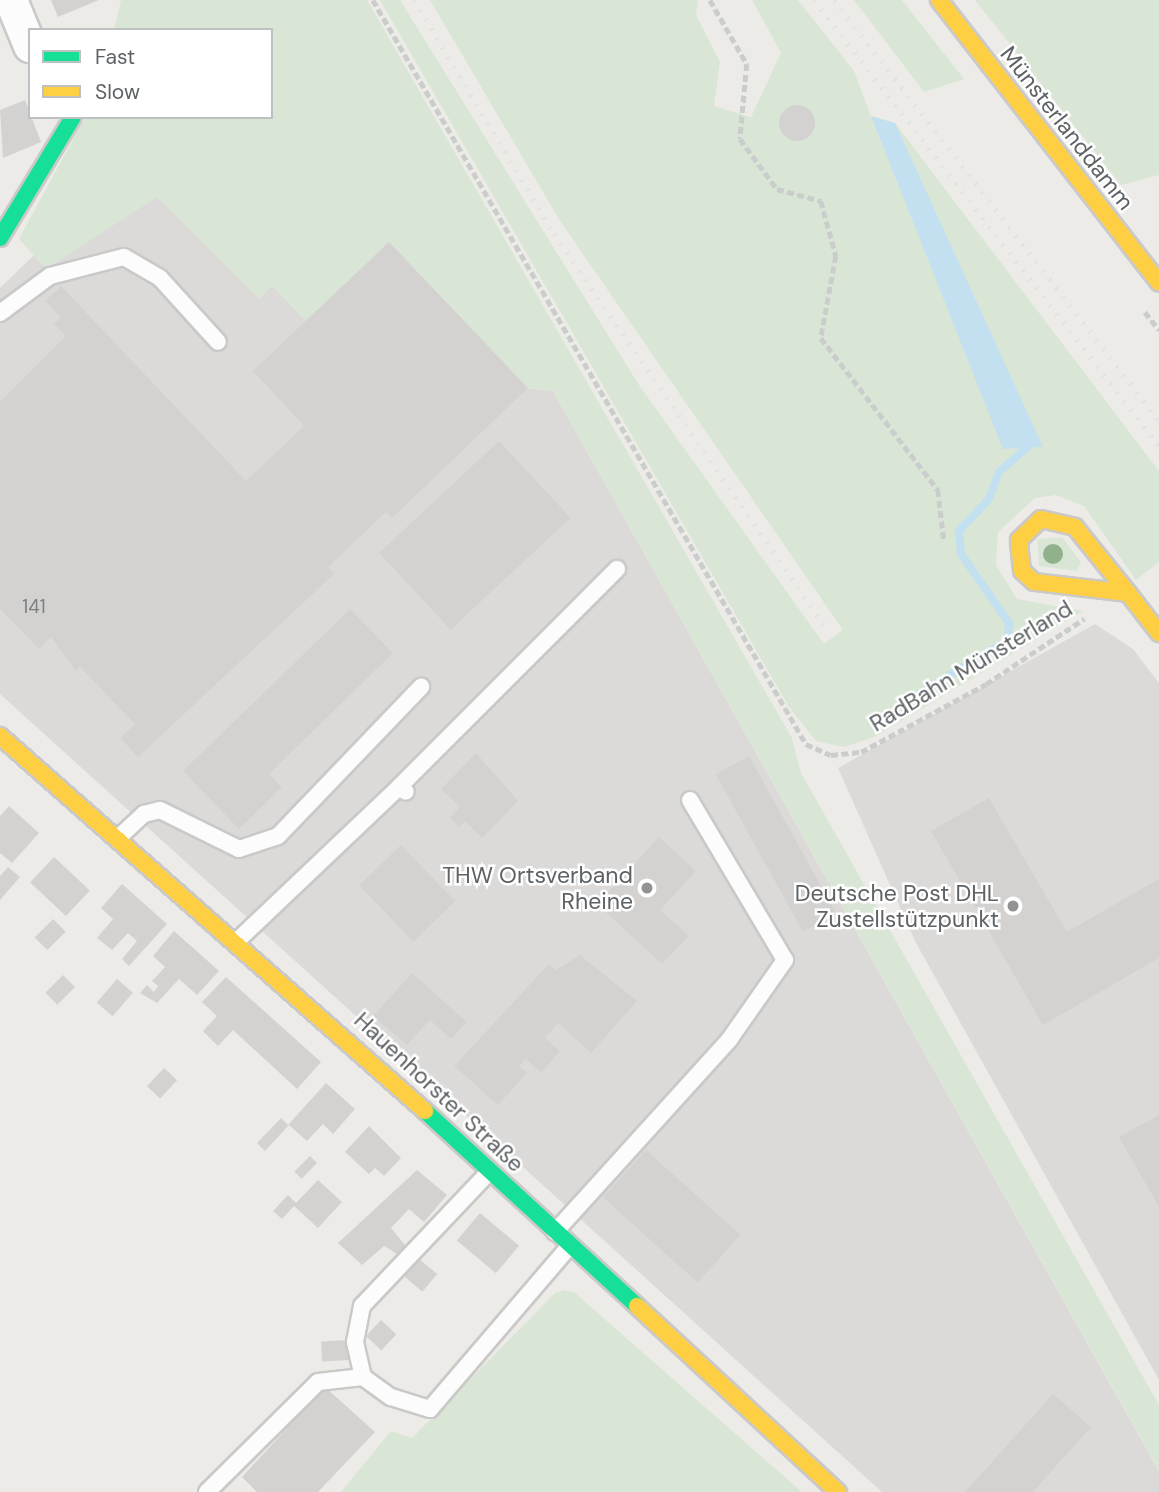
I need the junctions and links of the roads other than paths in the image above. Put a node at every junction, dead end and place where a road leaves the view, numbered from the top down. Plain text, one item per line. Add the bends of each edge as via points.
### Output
1 (11, 0) edge
2 (939, 0) edge
3 (28, 41) edge
4 (72, 119) edge
5 (0, 238) edge
6 (1159, 284) edge
7 (0, 313) edge
8 (218, 342) dead end
9 (617, 569) dead end
10 (1128, 593) junction
11 (1159, 633) edge
12 (421, 687) dead end
13 (0, 736) edge
14 (690, 800) dead end
15 (116, 841) junction
16 (238, 940) junction
17 (492, 1169) junction
18 (553, 1235) junction
19 (568, 1248) junction
20 (363, 1377) junction
21 (207, 1492) edge
22 (838, 1492) edge

1 - 3 street
2 - 6 street, Münsterlanddamm
4 - 5 street
7 - 8 lane via 50,275 124,257 160,278
9 - 16 lane via 404,789
10 - 10 street via 1075,527 1041,519 1019,540 1019,564 1034,582
10 - 11 street
12 - 15 lane via 278,836 239,849 160,810 144,814
13 - 15 street, Hauenhorster Straße
14 - 18 lane via 785,960 729,1040
15 - 16 street, Hauenhorster Straße
16 - 17 street, Hauenhorster Straße
17 - 18 street, Hauenhorster Straße
17 - 20 lane via 362,1307 355,1342
18 - 19 street, Hauenhorster Straße
19 - 20 lane via 430,1409 391,1396
19 - 22 street, Hauenhorster Straße
20 - 21 lane via 318,1382

